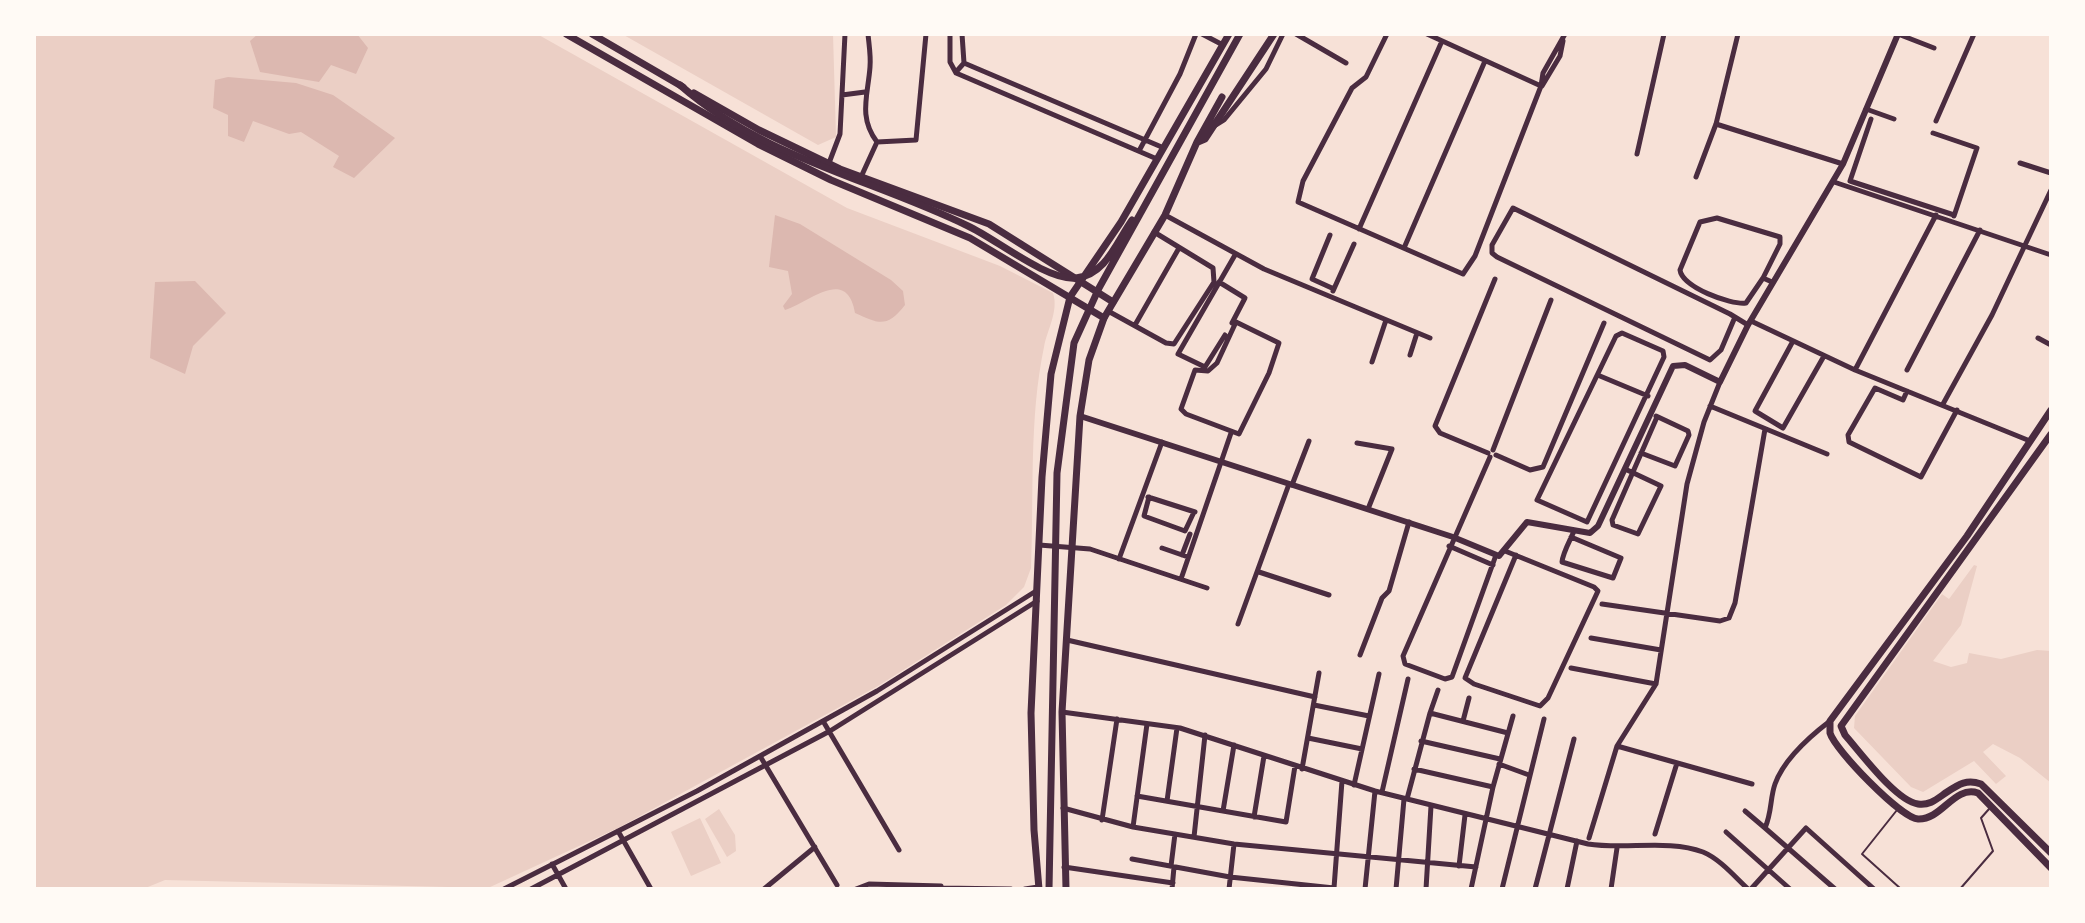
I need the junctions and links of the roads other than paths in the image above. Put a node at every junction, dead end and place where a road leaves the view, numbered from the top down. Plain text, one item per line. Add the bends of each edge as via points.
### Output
1 (566, 34) edge
2 (592, 34) edge
3 (845, 34) edge
4 (868, 34) edge
5 (926, 34) edge
6 (950, 34) edge
7 (962, 34) edge
8 (1199, 34) edge
9 (1229, 34) edge
10 (1240, 34) edge
11 (1274, 34) edge
12 (1283, 34) edge
13 (1296, 34) edge
14 (1387, 34) edge
15 (1427, 34) edge
16 (1664, 34) edge
17 (1738, 34) edge
18 (1898, 34) edge
19 (1974, 34) edge
20 (1565, 35) edge
21 (1442, 41) junction
22 (1223, 45) junction
23 (1934, 48) dead end
24 (1485, 61) junction
25 (964, 63) junction
26 (1346, 63) dead end
27 (956, 73) junction
28 (680, 85) junction
29 (1541, 86) junction
30 (865, 92) junction
31 (842, 95) junction
32 (1222, 97) dead end
33 (1866, 109) junction
34 (1871, 119) dead end
35 (1894, 119) dead end
36 (1936, 121) dead end
37 (1716, 124) junction
38 (1213, 127) junction
39 (1933, 133) dead end
40 (1145, 139) junction
41 (877, 142) junction
42 (1197, 142) junction
43 (1164, 148) junction
44 (1139, 151) junction
45 (1637, 154) dead end
46 (1158, 160) junction
47 (829, 163) junction
48 (2020, 163) dead end
49 (1843, 164) junction
50 (2051, 173) edge
51 (861, 177) junction
52 (1696, 177) dead end
53 (1834, 182) junction
54 (2051, 190) edge
55 (1153, 192) junction
56 (1165, 215) junction
57 (1936, 215) junction
58 (1953, 218) junction
59 (1359, 229) junction
60 (1980, 230) junction
61 (1154, 232) junction
62 (1330, 235) dead end
63 (1354, 244) dead end
64 (2025, 246) junction
65 (1179, 248) junction
66 (1404, 248) junction
67 (1235, 255) junction
68 (2051, 255) edge
69 (1763, 278) junction
70 (1495, 279) dead end
71 (1219, 282) junction
72 (1772, 282) junction
73 (1081, 284) junction
74 (1330, 291) junction
75 (1070, 297) junction
76 (1551, 300) dead end
77 (1113, 302) junction
78 (1106, 314) junction
79 (1735, 317) junction
80 (1386, 320) junction
81 (1604, 323) dead end
82 (1750, 323) junction
83 (1135, 325) junction
84 (1417, 333) junction
85 (1430, 338) dead end
86 (2038, 338) dead end
87 (1793, 341) junction
88 (2051, 345) edge
89 (1410, 355) dead end
90 (1824, 356) junction
91 (1372, 362) dead end
92 (1855, 370) junction
93 (1907, 370) dead end
94 (1600, 376) junction
95 (1720, 382) junction
96 (1907, 391) junction
97 (1649, 393) junction
98 (1659, 394) junction
99 (1645, 403) junction
100 (1943, 404) junction
101 (1710, 406) junction
102 (1957, 410) junction
103 (2051, 410) edge
104 (1654, 413) junction
105 (1080, 416) junction
106 (1765, 429) junction
107 (1231, 433) junction
108 (2051, 434) edge
109 (1309, 441) dead end
110 (2030, 441) junction
111 (1162, 442) junction
112 (1357, 443) dead end
113 (1641, 453) junction
114 (1492, 454) junction
115 (1827, 454) dead end
116 (1221, 461) junction
117 (1628, 471) junction
118 (1291, 484) junction
119 (1146, 496) junction
120 (1368, 509) junction
121 (1194, 512) junction
122 (1203, 515) junction
123 (1135, 516) junction
124 (1409, 522) junction
125 (1573, 534) junction
126 (1192, 535) junction
127 (1453, 537) junction
128 (1039, 545) junction
129 (1073, 546) junction
130 (1449, 546) junction
131 (1162, 548) dead end
132 (1501, 553) junction
133 (1186, 554) junction
134 (1515, 558) junction
135 (1119, 559) junction
136 (1493, 565) junction
137 (1259, 572) junction
138 (1181, 579) junction
139 (1207, 588) dead end
140 (1037, 590) junction
141 (1329, 595) dead end
142 (1037, 601) junction
143 (1602, 604) dead end
144 (1667, 615) junction
145 (1902, 621) junction
146 (1238, 624) dead end
147 (1913, 629) junction
148 (1591, 638) dead end
149 (1067, 640) junction
150 (1661, 650) junction
151 (1360, 655) dead end
152 (1571, 668) dead end
153 (1319, 673) dead end
154 (1379, 674) dead end
155 (1408, 679) dead end
156 (1656, 684) junction
157 (1438, 690) dead end
158 (1315, 697) junction
159 (1469, 698) dead end
160 (1314, 705) junction
161 (1062, 712) junction
162 (1430, 713) junction
163 (1369, 716) junction
164 (1513, 716) dead end
165 (1117, 719) junction
166 (1544, 719) dead end
167 (823, 721) junction
168 (1463, 721) junction
169 (1830, 721) junction
170 (1147, 724) junction
171 (1177, 728) junction
172 (830, 731) junction
173 (1508, 733) junction
174 (1205, 735) junction
175 (1308, 738) junction
176 (1574, 739) dead end
177 (1421, 741) junction
178 (1234, 745) junction
179 (1617, 746) junction
180 (1362, 749) junction
181 (760, 756) junction
182 (1264, 756) junction
183 (1499, 762) junction
184 (1677, 763) junction
185 (766, 766) junction
186 (1295, 766) junction
187 (1302, 769) junction
188 (1414, 769) junction
189 (1529, 775) junction
190 (1342, 781) junction
191 (1752, 784) dead end
192 (1354, 785) junction
193 (1493, 787) junction
194 (1379, 792) junction
195 (1137, 796) junction
196 (1406, 799) junction
197 (1167, 801) junction
198 (1197, 806) junction
199 (1431, 806) junction
200 (1062, 808) junction
201 (1991, 808) junction
202 (1898, 809) junction
203 (1223, 811) junction
204 (1745, 811) dead end
205 (1465, 815) junction
206 (1254, 817) junction
207 (1102, 820) junction
208 (1485, 820) junction
209 (1133, 827) junction
210 (1516, 828) junction
211 (1765, 828) junction
212 (618, 831) junction
213 (1726, 832) dead end
214 (1175, 834) junction
215 (1655, 834) dead end
216 (1548, 835) junction
217 (1194, 837) junction
218 (1589, 838) dead end
219 (624, 841) junction
220 (1577, 841) junction
221 (1234, 844) junction
222 (815, 847) junction
223 (1617, 848) junction
224 (1787, 848) junction
225 (899, 850) dead end
226 (2051, 853) edge
227 (1335, 855) junction
228 (1368, 858) junction
229 (1132, 859) dead end
230 (1398, 860) junction
231 (1427, 862) junction
232 (552, 864) junction
233 (1173, 866) junction
234 (1459, 866) junction
235 (1064, 867) junction
236 (1476, 867) junction
237 (2051, 868) edge
238 (1768, 869) junction
239 (558, 875) junction
240 (1230, 877) junction
241 (837, 885) dead end
242 (1173, 886) edge
243 (888, 887) edge
244 (1049, 887) edge
245 (941, 888) edge
246 (1039, 888) edge
247 (504, 889) edge
248 (531, 889) edge
249 (566, 889) edge
250 (651, 889) edge
251 (764, 889) edge
252 (856, 889) edge
253 (1011, 889) edge
254 (1025, 889) edge
255 (1066, 889) edge
256 (1229, 889) edge
257 (1334, 889) edge
258 (1365, 889) edge
259 (1396, 889) edge
260 (1426, 889) edge
261 (1471, 889) edge
262 (1502, 889) edge
263 (1535, 889) edge
264 (1567, 889) edge
265 (1611, 889) edge
266 (1749, 889) edge
267 (1790, 889) edge
268 (1835, 889) edge
269 (1874, 889) edge
270 (1901, 889) edge
271 (1960, 889) edge

1 - 75 main road via 758,144 970,238
2 - 28 main road
3 - 31 street
4 - 30 street
5 - 41 street via 916,140
6 - 27 street via 950,62
7 - 25 street
8 - 22 street
8 - 40 street
9 - 22 main road
10 - 55 main road
11 - 38 main road
12 - 38 street via 1266,69
13 - 26 street
14 - 59 street via 1366,77 1352,88 1296,197 1310,209
15 - 21 street
16 - 45 street
17 - 37 street
18 - 23 street
18 - 33 street
19 - 36 street
20 - 29 street
21 - 24 street
21 - 59 street
22 - 43 main road
24 - 29 street
24 - 66 street
25 - 27 street
25 - 40 street
27 - 44 street
28 - 47 main road
28 - 55 main road via 783,151 967,225 1059,277 1079,278 1098,270
29 - 66 street via 1466,273
30 - 31 street
30 - 41 street via 868,130
31 - 47 street via 840,134
32 - 42 main road
33 - 35 street
33 - 49 street
34 - 58 street via 1850,181
37 - 49 street
37 - 52 street
38 - 42 main road
39 - 58 street via 1977,148
40 - 43 street
40 - 44 street
41 - 51 street
42 - 56 main road
43 - 46 main road
44 - 46 street
46 - 73 main road
47 - 51 main road
48 - 50 street
49 - 53 street
51 - 73 main road via 980,220
53 - 57 street
53 - 72 street
54 - 64 street
55 - 244 main road via 1082,321 1063,407 1053,590
56 - 61 main road
56 - 67 street
57 - 58 street
57 - 92 street
58 - 60 street
59 - 66 street
60 - 64 street
60 - 93 street
61 - 65 street
61 - 77 main road
62 - 74 street via 1312,277
63 - 74 street
64 - 68 street
64 - 100 street
65 - 83 street
65 - 83 street via 1213,268 1214,282 1177,342 1166,343
67 - 71 street
67 - 74 street
69 - 69 street via 1780,237 1717,218 1700,222 1680,270 1686,282 1733,304 1746,303
69 - 72 street
70 - 114 street via 1435,426 1440,433
71 - 71 street via 1178,350 1203,368 1245,299
72 - 82 street
73 - 75 main road
73 - 77 main road
74 - 80 street
75 - 78 main road
75 - 128 main road via 1051,374
76 - 114 street
77 - 78 main road
78 - 83 street
78 - 105 main road via 1089,360
79 - 79 street via 1513,208 1492,245 1497,257 1710,360 1721,350
79 - 82 street
80 - 84 street
80 - 91 street
81 - 114 street via 1543,467 1530,470
82 - 87 street
82 - 95 street
84 - 85 street
84 - 89 street
86 - 88 street
87 - 90 street
87 - 90 street via 1755,411 1783,428
90 - 92 street
92 - 96 street
94 - 97 street
94 - 97 street via 1622,333 1663,351
94 - 99 street via 1538,502 1588,522
95 - 98 street via 1680,364 1673,366
95 - 101 street
96 - 100 street
96 - 102 street via 1903,400 1875,388 1849,442 1921,477
97 - 98 street
97 - 99 street
98 - 104 street
99 - 104 street
100 - 102 street
101 - 106 street
101 - 144 street via 1687,484
102 - 110 street
103 - 110 main road
104 - 113 street
104 - 113 street via 1689,433 1676,465
104 - 117 street
105 - 111 street
105 - 129 main road
106 - 115 street
106 - 144 street via 1729,618
107 - 107 street via 1243,431 1279,343 1236,322 1215,365 1208,371 1195,370 1181,409
107 - 116 street
108 - 147 main road
109 - 118 street
110 - 145 main road
111 - 116 street
111 - 119 street
112 - 120 street via 1392,449
113 - 117 street
114 - 127 street
116 - 118 street
116 - 122 street
117 - 117 street via 1612,522 1638,534 1661,486
117 - 125 street via 1594,531
118 - 120 street
118 - 137 street
119 - 121 street
119 - 121 street via 1144,516 1185,531
119 - 123 street
120 - 124 street
121 - 122 street
122 - 126 street
123 - 126 street
123 - 135 street
124 - 127 street
124 - 151 street via 1389,591
125 - 125 street via 1621,558 1613,578 1563,563
125 - 132 street via 1527,522
126 - 133 street
127 - 130 street
127 - 132 street
128 - 129 street
128 - 140 main road
129 - 135 street
129 - 149 main road
130 - 136 street
130 - 136 street via 1403,656 1405,664 1452,677
131 - 133 street
132 - 134 street
132 - 136 street
133 - 138 street
134 - 134 street via 1598,591 1540,706 1465,678
135 - 138 street
137 - 141 street
137 - 146 street
138 - 139 street
140 - 142 main road
140 - 167 street
142 - 172 street
142 - 246 main road via 1031,713
143 - 144 street
144 - 150 street
145 - 147 main road
145 - 169 main road
147 - 226 main road via 1845,717 1845,735 1902,797 1931,803 1971,780
148 - 150 street
149 - 158 street
149 - 161 main road
150 - 156 street
152 - 156 street
153 - 158 street
154 - 163 street
155 - 194 street
156 - 179 street
157 - 162 street
158 - 160 street
159 - 168 street
160 - 163 street
160 - 175 street
161 - 165 street
161 - 200 main road
162 - 168 street
162 - 177 street
163 - 180 street
164 - 173 street
165 - 170 street
165 - 207 street
166 - 189 street
167 - 172 street
167 - 181 street
168 - 173 street
169 - 202 main road via 1830,732 1842,750
169 - 211 street via 1795,753 1777,780
170 - 171 street
170 - 195 street
171 - 174 street
171 - 197 street
172 - 185 street
172 - 225 street
173 - 183 street
174 - 178 street
174 - 198 street
175 - 180 street
175 - 187 street
176 - 216 street
177 - 183 street
177 - 188 street
178 - 182 street
178 - 203 street
179 - 184 street
179 - 218 street
180 - 192 street
181 - 185 street
181 - 212 street
182 - 186 street
182 - 206 street
183 - 189 street
183 - 193 street
184 - 191 street
184 - 215 street
185 - 219 street
185 - 222 street
186 - 187 street
186 - 206 street via 1286,822
187 - 190 street
188 - 193 street
188 - 196 street
189 - 210 street
190 - 192 street
190 - 227 street
192 - 194 street
193 - 208 street
194 - 196 street
194 - 228 street
195 - 197 street
195 - 209 street
196 - 199 street
196 - 230 street
197 - 198 street
198 - 203 street
198 - 217 street
199 - 205 street
199 - 231 street
200 - 207 street
200 - 235 main road
201 - 202 main road via 1970,790 1932,816 1916,819
201 - 237 main road
201 - 271 lane via 1981,818 1993,851
202 - 270 lane via 1862,854
203 - 206 street
204 - 211 street
205 - 208 street
205 - 234 street
207 - 209 street
208 - 210 street
208 - 236 street
209 - 214 street
210 - 216 street
210 - 262 street
211 - 224 street
212 - 219 street
212 - 232 street
213 - 238 street
214 - 217 street
214 - 233 street
216 - 220 street
216 - 263 street
217 - 221 street
219 - 239 street
219 - 250 street
220 - 223 street
220 - 264 street
221 - 227 street
221 - 240 street
222 - 241 street
222 - 251 street
223 - 265 street
223 - 266 street via 1658,846 1706,853
224 - 238 street
224 - 268 street
224 - 269 street via 1806,828
227 - 228 street
227 - 257 street
228 - 230 street
228 - 258 street
229 - 233 street
230 - 231 street
230 - 259 street
231 - 234 street
231 - 260 street
232 - 239 street
232 - 247 street
233 - 240 street
233 - 242 street
234 - 236 street
235 - 242 street
235 - 255 main road
236 - 261 street
238 - 266 street
238 - 267 street
239 - 248 street
239 - 249 street
240 - 256 street
240 - 257 street
243 - 245 street
243 - 252 street via 869,884
245 - 253 street
246 - 254 street

